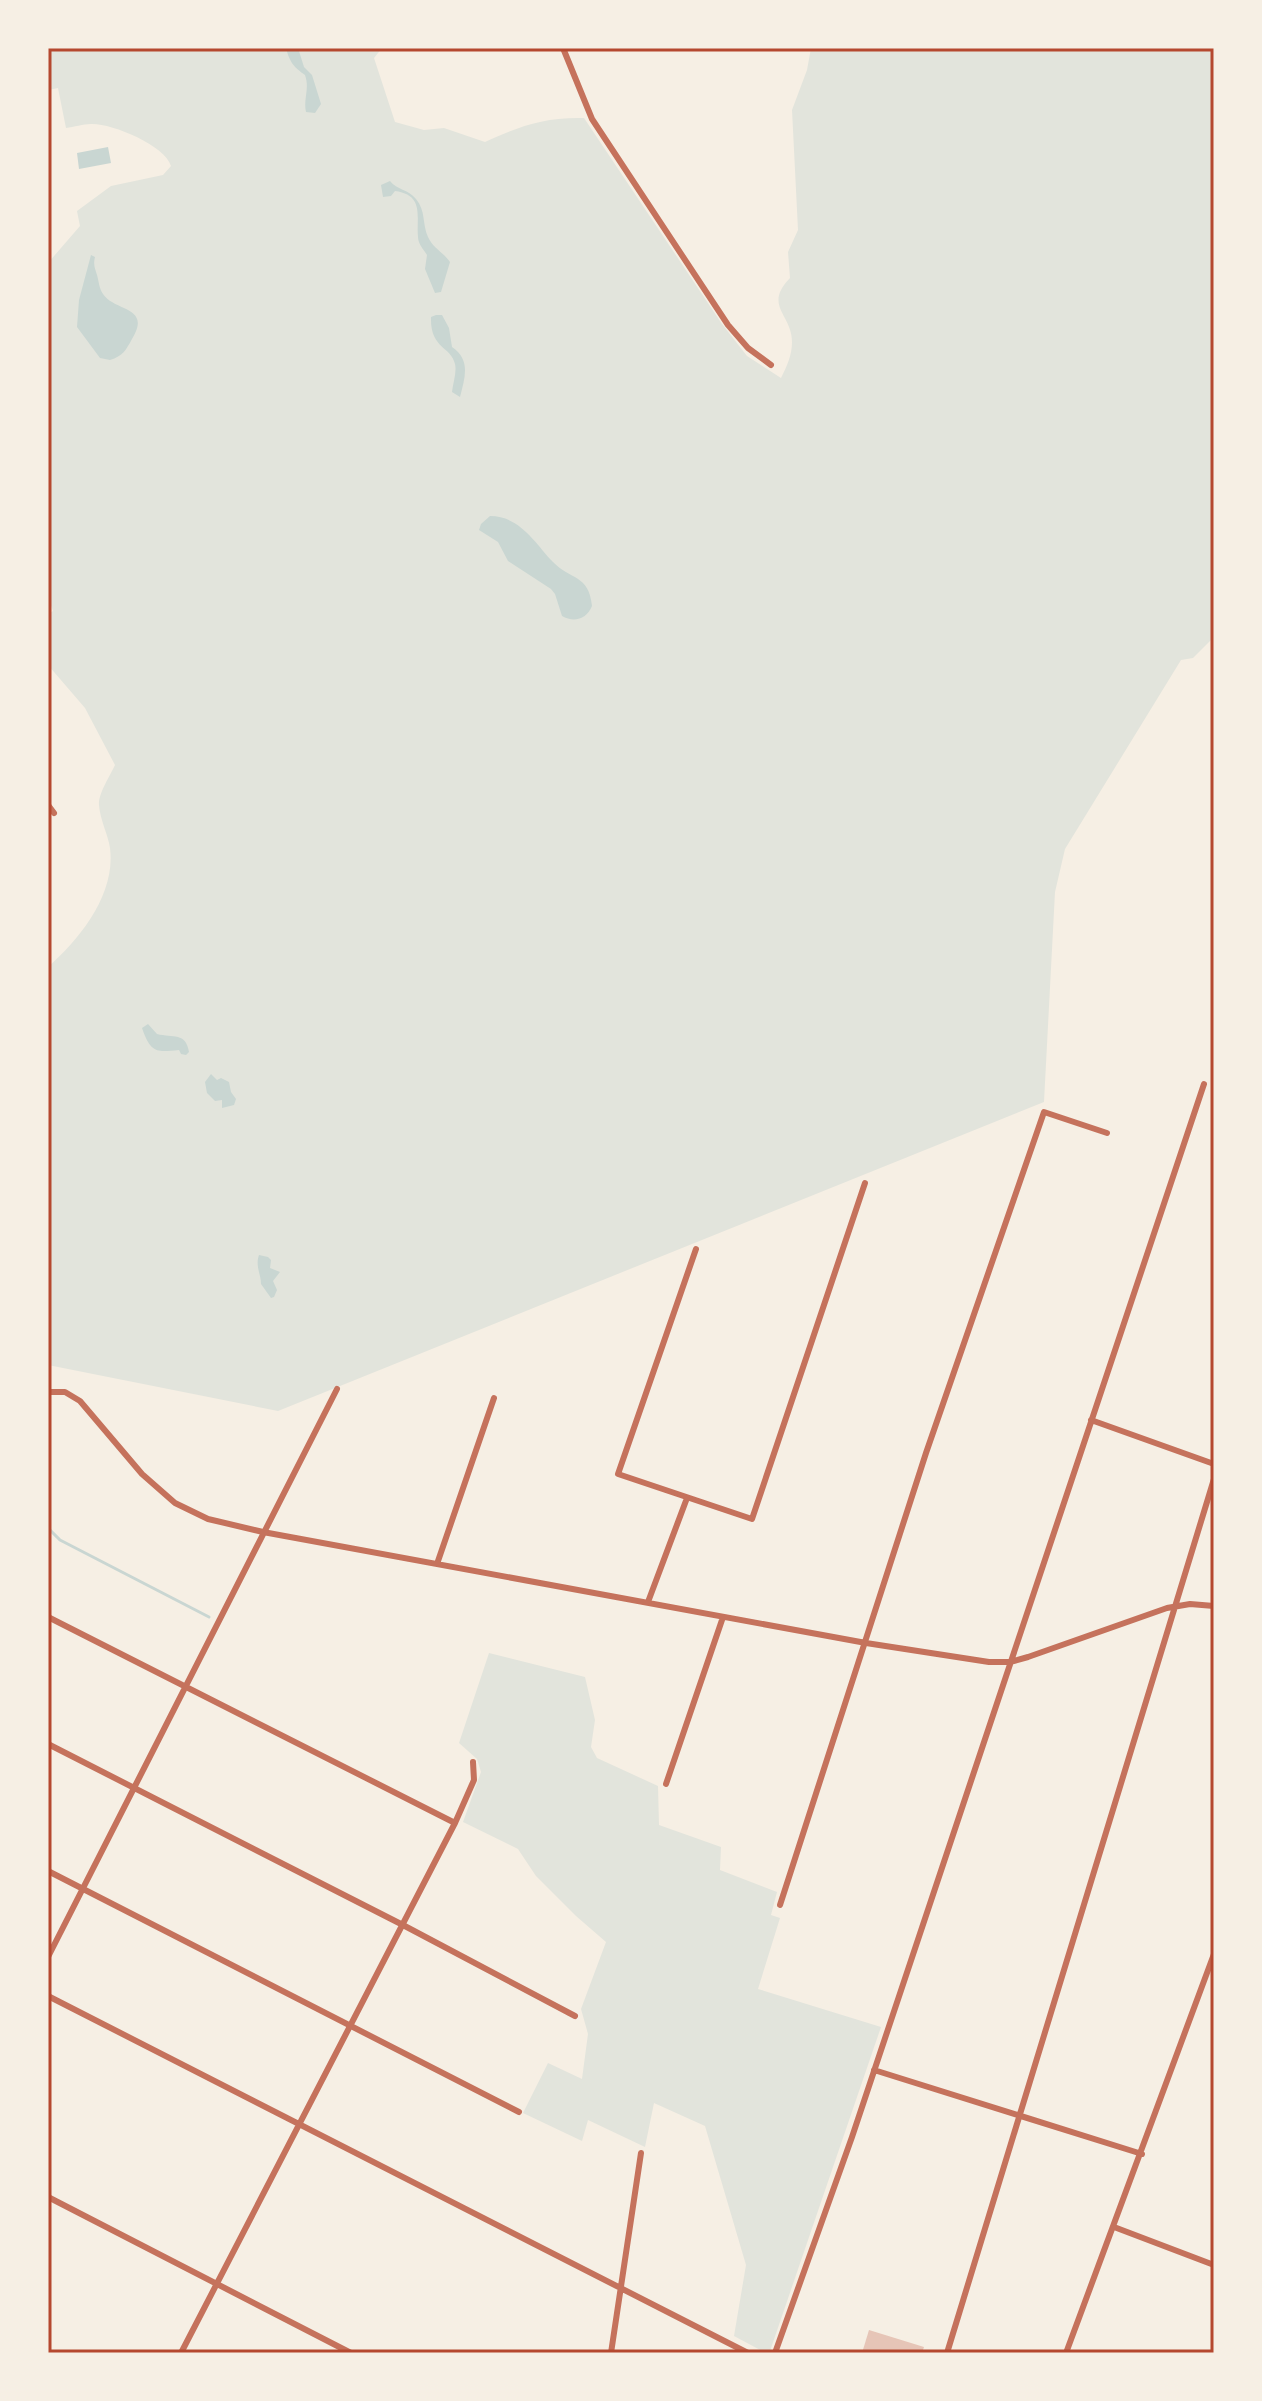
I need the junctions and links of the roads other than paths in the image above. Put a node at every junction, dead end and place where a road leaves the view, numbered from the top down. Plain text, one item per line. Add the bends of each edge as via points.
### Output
1 (563, 48) edge
2 (771, 365) dead end
3 (48, 805) edge
4 (54, 813) dead end
5 (1204, 1084) dead end
6 (1107, 1133) dead end
7 (865, 1183) dead end
8 (696, 1249) dead end
9 (337, 1389) dead end
10 (48, 1392) edge
11 (494, 1398) dead end
12 (1091, 1420) junction
13 (1214, 1464) edge
14 (1214, 1479) edge
15 (687, 1498) junction
16 (263, 1532) junction
17 (437, 1564) junction
18 (648, 1602) junction
19 (1175, 1606) junction
20 (1214, 1606) edge
21 (48, 1617) edge
22 (723, 1617) junction
23 (866, 1643) junction
24 (1010, 1662) junction
25 (186, 1687) junction
26 (48, 1744) edge
27 (473, 1762) dead end
28 (666, 1784) dead end
29 (135, 1789) junction
30 (455, 1823) junction
31 (48, 1871) edge
32 (83, 1889) junction
33 (780, 1905) dead end
34 (401, 1924) junction
35 (1214, 1954) edge
36 (48, 1957) edge
37 (48, 1996) edge
38 (575, 2016) dead end
39 (350, 2026) junction
40 (874, 2070) junction
41 (519, 2112) dead end
42 (1018, 2115) junction
43 (300, 2124) junction
44 (641, 2153) dead end
45 (1142, 2154) junction
46 (48, 2197) edge
47 (1114, 2227) junction
48 (1214, 2265) edge
49 (217, 2283) junction
50 (623, 2289) junction
51 (732, 2349) edge
52 (181, 2353) edge
53 (351, 2353) edge
54 (611, 2353) edge
55 (748, 2353) edge
56 (775, 2353) edge
57 (947, 2353) edge
58 (1066, 2353) edge

1 - 2 street via 592,119 728,325
3 - 4 street
5 - 12 street
6 - 23 street via 1044,1112
7 - 15 street via 752,1519
8 - 15 street via 618,1474
9 - 16 street
10 - 16 street via 65,1392 80,1401 142,1474 175,1503 216,1521
11 - 17 street
12 - 13 street
12 - 24 street
14 - 19 street
15 - 18 street
16 - 17 street
16 - 25 street
17 - 18 street
18 - 22 street
19 - 20 street
19 - 24 street
19 - 42 street
21 - 25 street
22 - 23 street
22 - 28 street
23 - 24 street
23 - 33 street
24 - 40 street
25 - 29 street
25 - 30 street
26 - 29 street
27 - 30 street via 474,1780
29 - 32 street
29 - 34 street
30 - 34 street
31 - 32 street
32 - 36 street
32 - 39 street
34 - 38 street
34 - 39 street
35 - 45 street
37 - 43 street
39 - 41 street
39 - 43 street
40 - 42 street
40 - 56 street
42 - 45 street
42 - 57 street
43 - 49 street
43 - 50 street
44 - 50 street
45 - 47 street
46 - 49 street
47 - 48 street
47 - 58 street
49 - 52 street
49 - 53 street
50 - 51 street
50 - 54 street
51 - 55 street

